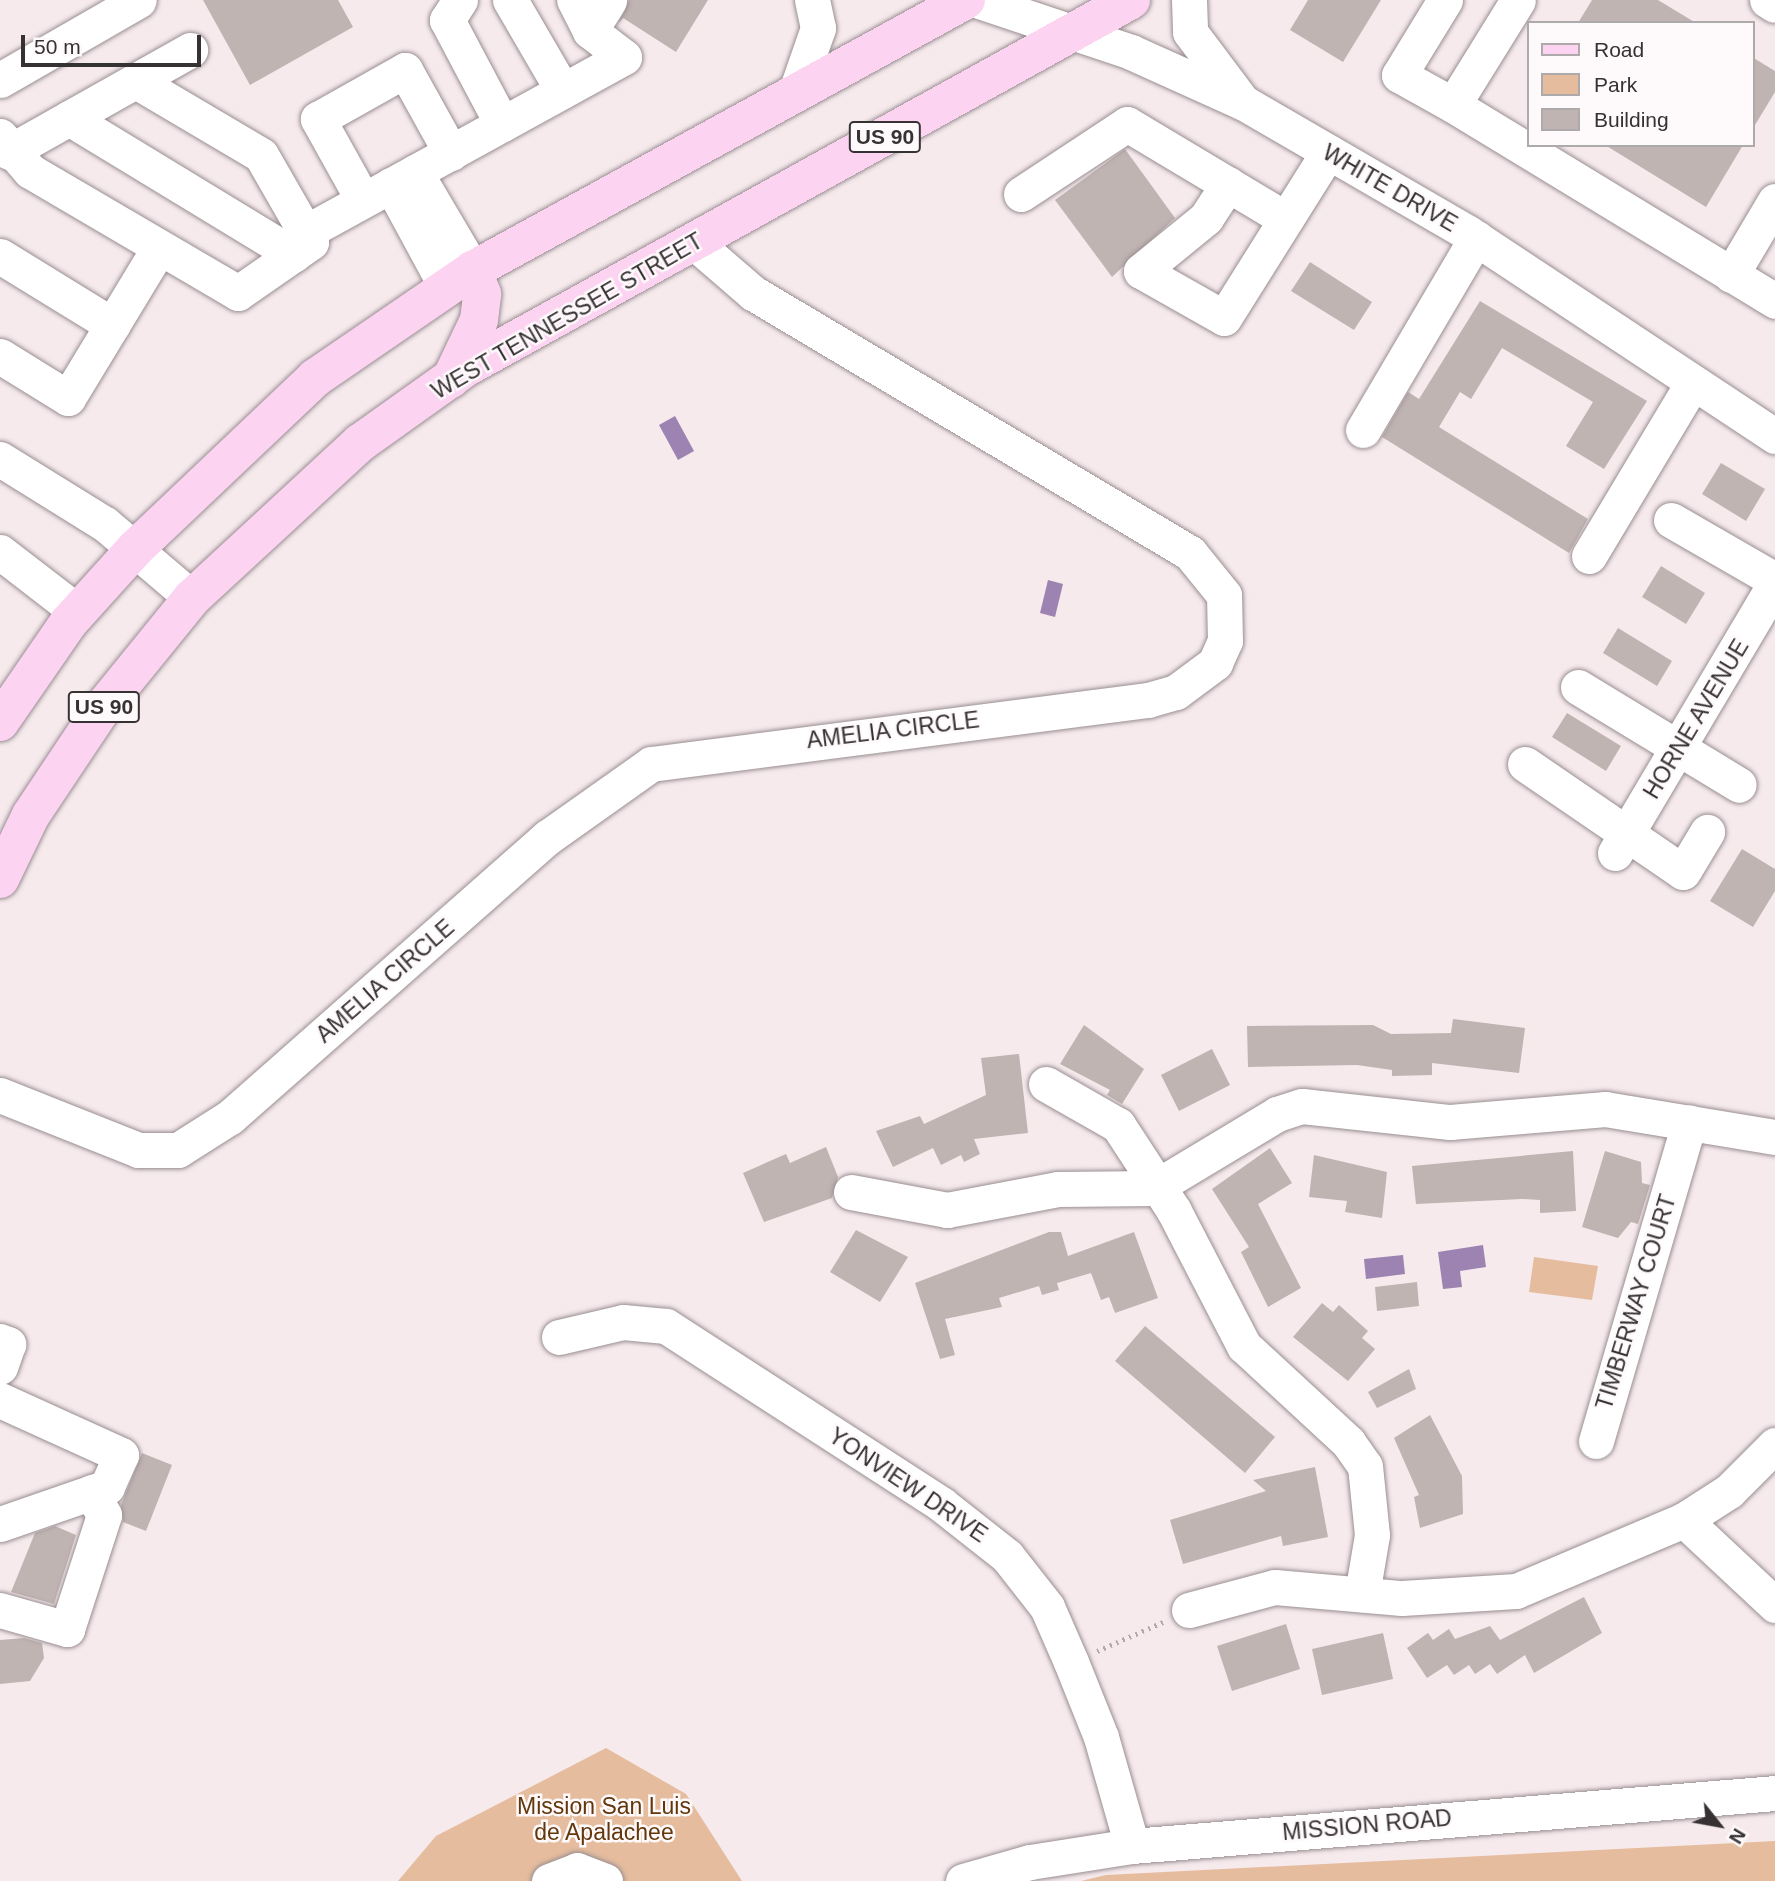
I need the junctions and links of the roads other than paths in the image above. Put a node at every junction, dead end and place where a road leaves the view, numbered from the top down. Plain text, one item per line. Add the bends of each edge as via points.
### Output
1 (139, 0) edge
2 (510, 0) edge
3 (574, 0) edge
4 (609, 0) edge
5 (812, 0) edge
6 (966, 0) edge
7 (975, 0) edge
8 (1131, 0) edge
9 (1189, 0) edge
10 (1445, 0) edge
11 (1518, 0) edge
12 (1767, 0) edge
13 (446, 5) edge
14 (1775, 5) edge
15 (590, 31) junction
16 (1074, 31) junction
17 (190, 50) dead end
18 (0, 80) edge
19 (136, 81) junction
20 (563, 91) junction
21 (794, 94) junction
22 (1244, 103) junction
23 (1453, 106) junction
24 (69, 118) junction
25 (502, 124) junction
26 (4, 144) edge
27 (1328, 152) junction
28 (451, 153) junction
29 (1228, 184) junction
30 (390, 186) junction
31 (1021, 194) dead end
32 (1775, 201) edge
33 (1286, 219) junction
34 (1476, 238) junction
35 (695, 243) junction
36 (300, 244) junction
37 (159, 248) junction
38 (0, 256) edge
39 (1731, 275) junction
40 (460, 279) junction
41 (1775, 301) edge
42 (112, 325) junction
43 (0, 356) edge
44 (451, 379) junction
45 (1692, 384) junction
46 (1363, 430) dead end
47 (1775, 436) edge
48 (0, 459) edge
49 (1671, 520) dead end
50 (135, 549) junction
51 (1589, 556) dead end
52 (5, 566) edge
53 (1774, 587) edge
54 (192, 598) junction
55 (78, 612) junction
56 (1578, 687) dead end
57 (6, 702) edge
58 (1680, 749) junction
59 (1525, 764) dead end
60 (1739, 785) dead end
61 (1707, 832) dead end
62 (1622, 841) junction
63 (0, 879) edge
64 (1046, 1084) dead end
65 (0, 1096) edge
66 (1689, 1122) junction
67 (1775, 1137) edge
68 (1154, 1188) junction
69 (851, 1192) dead end
70 (559, 1337) dead end
71 (0, 1341) edge
72 (0, 1367) edge
73 (0, 1400) edge
74 (1597, 1441) dead end
75 (1775, 1446) edge
76 (91, 1492) junction
77 (1684, 1520) junction
78 (0, 1524) edge
79 (1362, 1594) junction
80 (1775, 1605) edge
81 (0, 1610) edge
82 (1189, 1610) road end
83 (1775, 1793) edge
84 (1132, 1846) junction
85 (549, 1881) edge
86 (604, 1881) edge
87 (963, 1881) edge

1 - 18 street
2 - 20 street
3 - 15 street
4 - 15 street
5 - 21 street via 818,28
6 - 21 main road
7 - 16 street, WHITE DRIVE
8 - 16 main road, WEST TENNESSEE STREET / US 90
9 - 22 street via 1190,33
10 - 23 street via 1399,75
11 - 23 street
12 - 14 street
13 - 25 street via 447,20
15 - 20 street via 624,57
16 - 22 street, WHITE DRIVE
16 - 35 main road, WEST TENNESSEE STREET / US 90
17 - 19 street
19 - 24 street
19 - 36 street via 261,155
20 - 25 street
21 - 40 main road
22 - 27 street, WHITE DRIVE
23 - 39 street
24 - 26 street
24 - 36 street
25 - 28 street
26 - 37 street
27 - 33 street
27 - 34 street, WHITE DRIVE
28 - 30 street
28 - 30 street via 405,70 318,119
29 - 31 street via 1127,124
29 - 33 street
29 - 33 street via 1206,218 1141,271 1224,318
30 - 36 street
30 - 40 street
32 - 39 street
34 - 45 street, WHITE DRIVE
34 - 46 street
35 - 44 main road, WEST TENNESSEE STREET / US 90
35 - 65 street, AMELIA CIRCLE via 776,308 1190,553 1224,596 1225,640 1215,663 1176,692 1148,700 651,764 548,837 229,1117 178,1150 138,1150
36 - 37 street via 238,293
37 - 42 street
38 - 42 street
39 - 41 street
40 - 44 main road via 482,295 479,320
40 - 50 main road via 315,378
42 - 43 street via 68,398
44 - 54 main road, WEST TENNESSEE STREET / US 90 via 360,443
45 - 47 street, WHITE DRIVE
45 - 51 street
48 - 50 street
49 - 53 street
50 - 54 street
50 - 55 main road
52 - 55 street
53 - 58 street, HORNE AVENUE
54 - 63 main road, WEST TENNESSEE STREET / US 90 via 101,710 32,815
55 - 57 main road
56 - 58 street
58 - 60 street
58 - 62 street, HORNE AVENUE
59 - 62 street
61 - 62 street via 1683,872
64 - 68 street via 1118,1125
66 - 67 street
66 - 68 street via 1605,1110 1407,1121 1303,1106 1277,1114
66 - 74 street, TIMBERWAY COURT
68 - 69 street via 1058,1189 947,1210
68 - 79 street via 1174,1211 1244,1346 1348,1442 1364,1466 1372,1535
70 - 84 street, YONVIEW DRIVE via 622,1322 666,1326 974,1527 1007,1556 1047,1607 1071,1662 1101,1737
71 - 72 street via 8,1344
73 - 76 street via 121,1455 107,1487
75 - 77 street via 1729,1491
76 - 78 street
76 - 81 street via 104,1515 67,1629
77 - 79 street via 1516,1591 1465,1598
77 - 80 street
79 - 82 street via 1275,1587
83 - 84 street, MISSION ROAD
84 - 87 street, MISSION ROAD via 1030,1862
85 - 86 street via 577,1870

